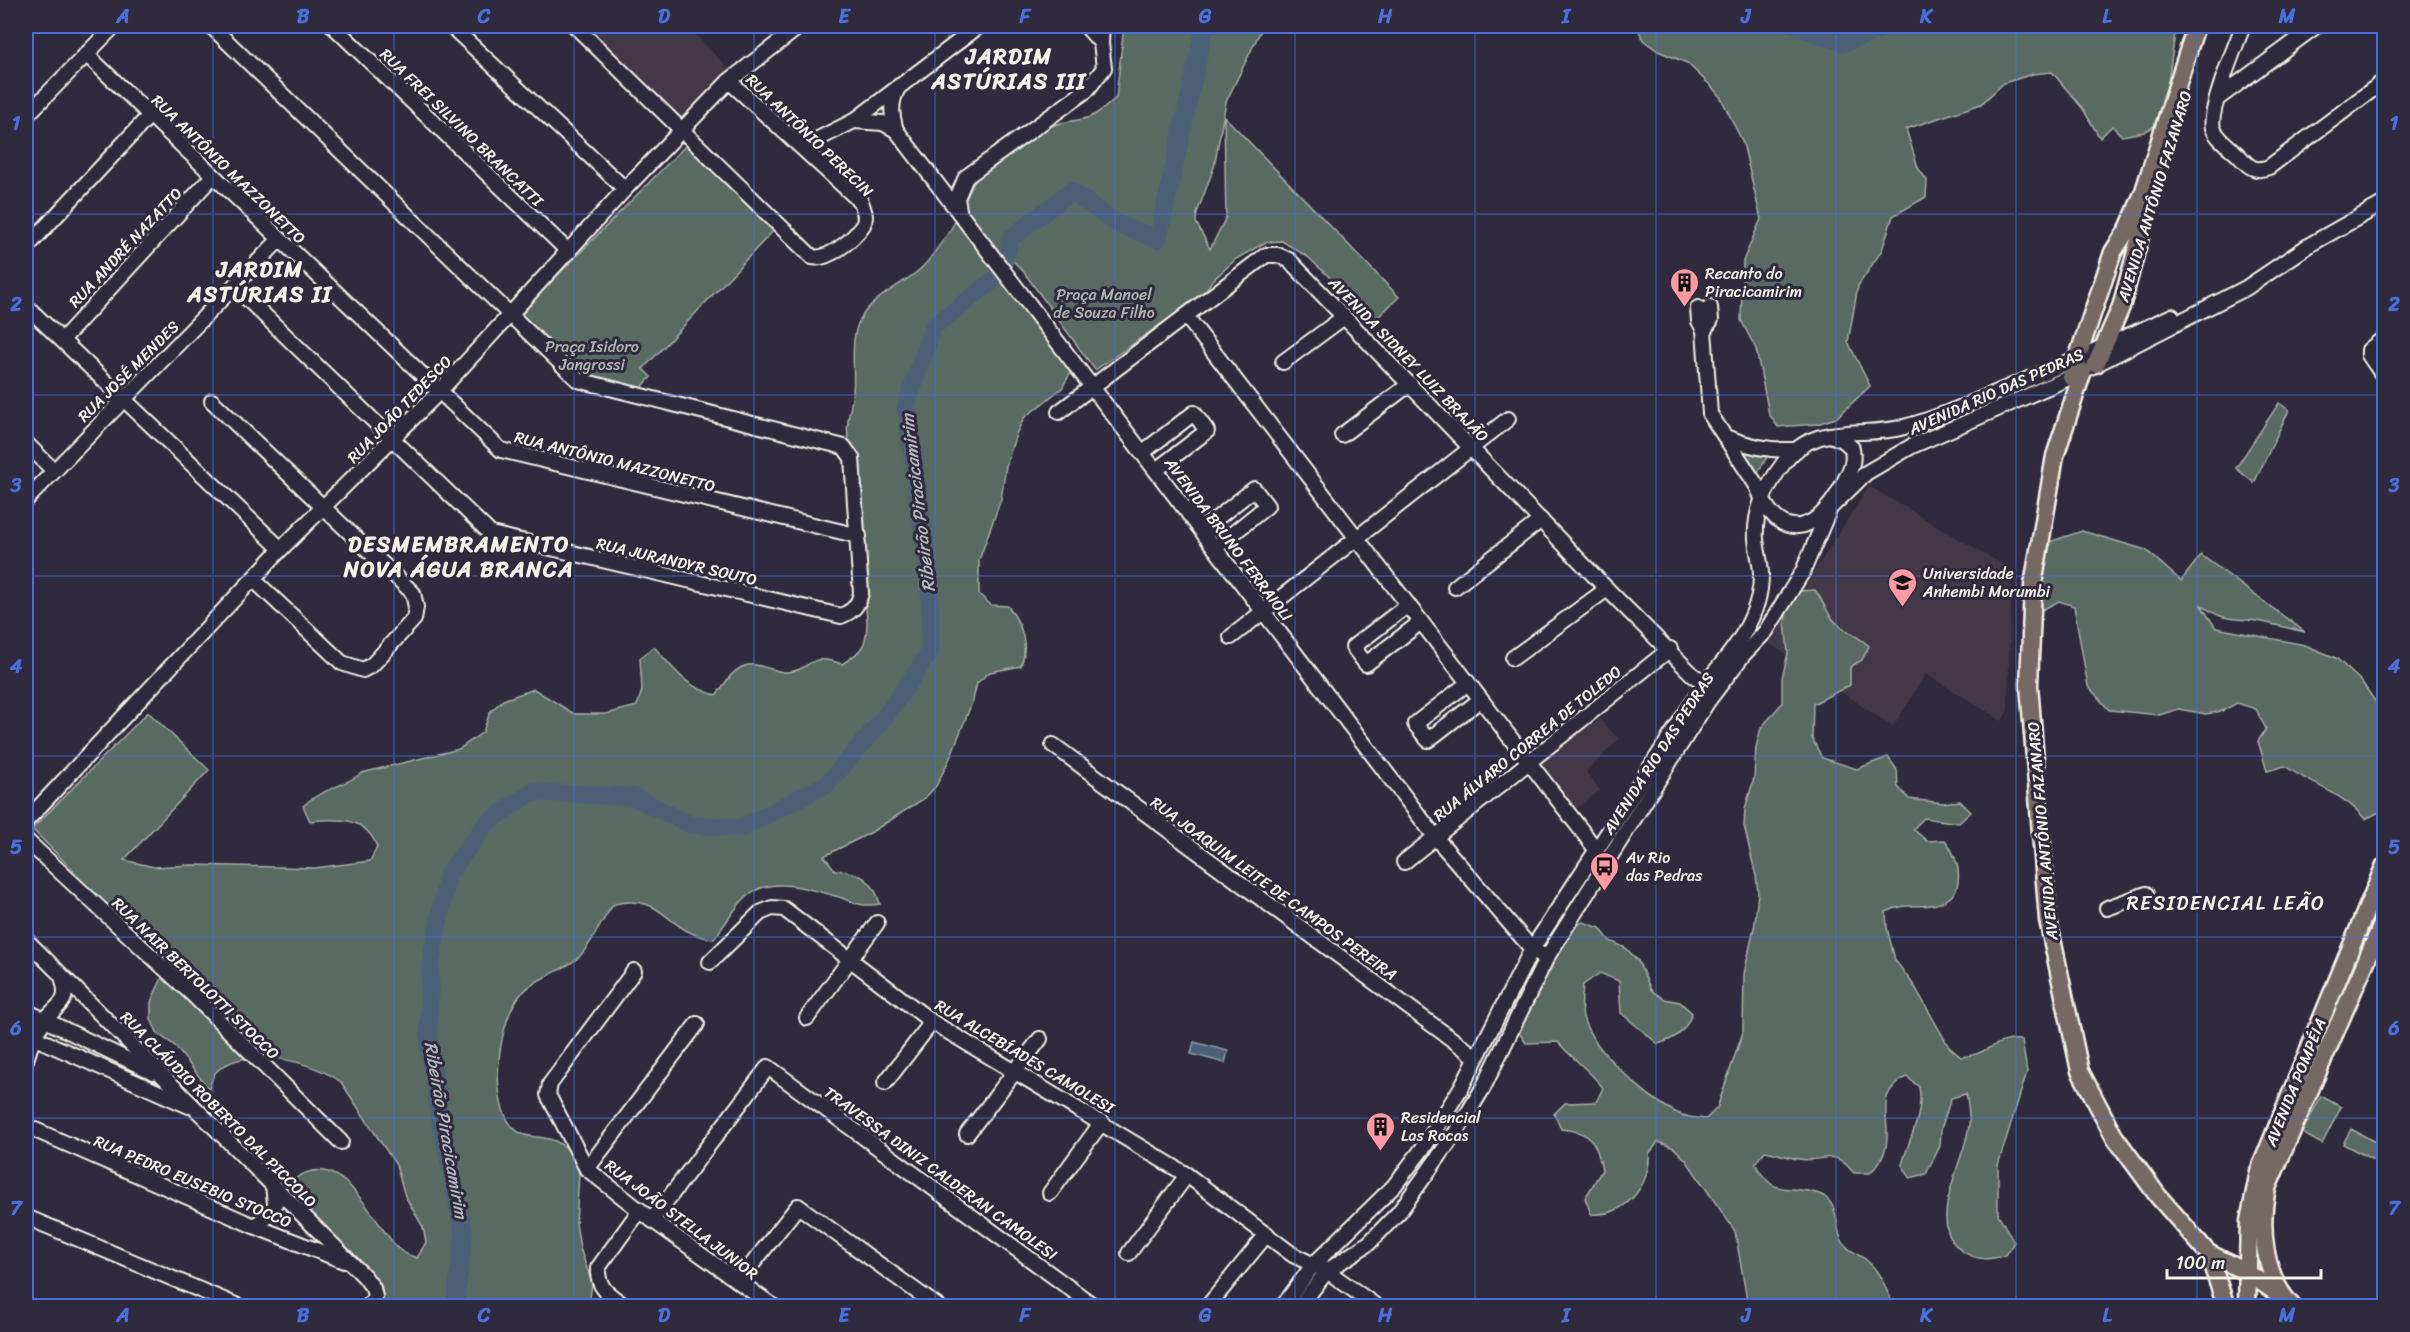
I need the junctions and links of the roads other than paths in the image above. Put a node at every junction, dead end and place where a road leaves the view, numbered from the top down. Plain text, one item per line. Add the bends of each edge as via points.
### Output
1 (114, 26) edge
2 (211, 26) edge
3 (333, 26) edge
4 (451, 26) edge
5 (575, 26) edge
6 (800, 26) edge
7 (979, 26) edge
8 (1086, 26) edge
9 (1102, 26) edge
10 (2196, 26) edge
11 (2207, 26) edge
12 (2243, 26) edge
13 (2316, 26) edge
14 (1101, 43) junction
15 (86, 54) junction
16 (729, 81) junction
17 (2385, 81) edge
18 (899, 86) junction
19 (2217, 99) junction
20 (29, 106) edge
21 (150, 115) junction
22 (854, 121) junction
23 (896, 130) junction
24 (682, 131) junction
25 (799, 143) junction
26 (213, 176) junction
27 (931, 176) junction
28 (966, 177) junction
29 (626, 189) junction
30 (2385, 203) edge
31 (960, 212) junction
32 (279, 240) junction
33 (26, 248) edge
34 (569, 252) junction
35 (2274, 267) junction
36 (2109, 268) junction
37 (2129, 279) junction
38 (235, 287) junction
39 (2097, 304) junction
40 (26, 306) edge
41 (1704, 308) dead end
42 (2121, 308) junction
43 (510, 315) junction
44 (1186, 316) junction
45 (1344, 317) junction
46 (2385, 338) edge
47 (62, 340) junction
48 (2103, 348) junction
49 (1283, 362) dead end
50 (2082, 368) junction
51 (2385, 376) edge
52 (1410, 384) junction
53 (1093, 387) junction
54 (438, 393) junction
55 (123, 398) junction
56 (212, 401) dead end
57 (1059, 412) dead end
58 (1508, 419) dead end
59 (1342, 435) dead end
60 (1830, 435) junction
61 (1728, 438) junction
62 (394, 440) junction
63 (26, 443) edge
64 (1472, 447) junction
65 (1796, 450) junction
66 (1143, 452) junction
67 (1156, 470) junction
68 (54, 471) junction
69 (1761, 499) junction
70 (26, 500) edge
71 (325, 506) junction
72 (1830, 508) junction
73 (1541, 520) junction
74 (1202, 530) junction
75 (859, 536) junction
76 (1356, 538) junction
77 (1215, 548) junction
78 (281, 549) junction
79 (254, 580) junction
80 (1455, 587) dead end
81 (1607, 589) junction
82 (1408, 605) junction
83 (1263, 611) junction
84 (1421, 622) junction
85 (1231, 637) dead end
86 (1670, 649) junction
87 (1513, 658) dead end
88 (1706, 682) junction
89 (1468, 683) junction
90 (1480, 700) junction
91 (1053, 745) dead end
92 (1529, 762) junction
93 (26, 821) edge
94 (1436, 838) junction
95 (26, 840) edge
96 (1595, 848) junction
97 (1404, 862) dead end
98 (2385, 867) edge
99 (2146, 894) dead end
100 (2107, 908) dead end
101 (2385, 920) edge
102 (877, 923) dead end
103 (26, 940) edge
104 (2351, 948) junction
105 (1532, 949) junction
106 (1547, 957) junction
107 (713, 959) dead end
108 (851, 959) junction
109 (634, 970) dead end
110 (61, 975) junction
111 (2360, 980) junction
112 (26, 1011) edge
113 (807, 1018) dead end
114 (45, 1020) junction
115 (696, 1023) dead end
116 (932, 1023) junction
117 (30, 1036) edge
118 (1040, 1039) dead end
119 (1476, 1057) junction
120 (26, 1060) edge
121 (1016, 1073) junction
122 (163, 1077) junction
123 (885, 1083) dead end
124 (200, 1111) junction
125 (1102, 1122) junction
126 (26, 1126) edge
127 (967, 1134) dead end
128 (341, 1142) dead end
129 (587, 1169) junction
130 (1187, 1175) junction
131 (273, 1185) junction
132 (1050, 1193) dead end
133 (640, 1210) junction
134 (26, 1217) edge
135 (652, 1220) junction
136 (254, 1226) junction
137 (1267, 1234) junction
138 (2248, 1241) junction
139 (1129, 1253) dead end
140 (2208, 1253) junction
141 (349, 1263) junction
142 (1313, 1265) junction
143 (1327, 1271) junction
144 (2248, 1273) junction
145 (739, 1281) junction
146 (2289, 1304) edge
147 (238, 1306) edge
148 (369, 1306) edge
149 (625, 1306) edge
150 (772, 1306) edge
151 (937, 1306) edge
152 (1094, 1306) edge
153 (1208, 1306) edge
154 (1283, 1306) edge
155 (1300, 1306) edge
156 (1376, 1306) edge
157 (2226, 1306) edge
158 (2247, 1306) edge

1 - 15 street
2 - 43 street
3 - 34 street, RUA FREI SILVINO BRANCATTI
4 - 29 street
5 - 24 street
6 - 16 street, RUA JOÃO TEDESCO
7 - 18 street
8 - 14 street
9 - 14 street
10 - 36 main road, AVENIDA ANTÔNIO FAZANARO via 2144,191
11 - 37 main road, AVENIDA ANTÔNIO FAZANARO via 2143,221
12 - 19 street
13 - 19 street
14 - 28 street via 1104,68 1087,90
15 - 20 street
15 - 21 street, RUA ANTÔNIO MAZZONETTO
16 - 24 street, RUA JOÃO TEDESCO
16 - 25 street, RUA ANTÔNIO PERECIN
17 - 19 street via 2260,171 2252,169 2217,135 2212,126
18 - 22 street
18 - 23 street, AVENIDA BRUNO FERRAIOLI via 892,98
21 - 26 street, RUA ANTÔNIO MAZZONETTO
21 - 33 street
22 - 23 street via 882,123
22 - 25 street via 818,139
23 - 27 street, AVENIDA BRUNO FERRAIOLI
24 - 25 street, RUA ANTÔNIO PERECIN via 812,258 820,259 830,256 863,225 866,213 861,202
24 - 29 street, RUA JOÃO TEDESCO
26 - 32 street, RUA ANTÔNIO MAZZONETTO
26 - 47 street, RUA ANDRÉ NAZATTO
27 - 28 street via 943,180
27 - 31 street, AVENIDA BRUNO FERRAIOLI
28 - 31 street via 957,198
29 - 34 street, RUA JOÃO TEDESCO
30 - 35 street, AVENIDA RIO DAS PEDRAS
31 - 53 street, AVENIDA BRUNO FERRAIOLI
32 - 38 street, RUA JOSÉ MENDES
32 - 54 street, RUA ANTÔNIO MAZZONETTO
34 - 43 street, RUA JOÃO TEDESCO
35 - 48 street, AVENIDA RIO DAS PEDRAS
35 - 50 street, AVENIDA RIO DAS PEDRAS via 2246,288
36 - 37 main road via 2115,280
36 - 39 main road, AVENIDA ANTÔNIO FAZANARO
37 - 42 main road, AVENIDA ANTÔNIO FAZANARO
38 - 55 street, RUA JOSÉ MENDES
38 - 62 street, RUA JURANDYR SOUTO
39 - 42 main road via 2110,300
39 - 50 main road, AVENIDA ANTÔNIO FAZANARO
40 - 47 street
41 - 61 street via 1699,321 1704,330 1710,414
42 - 48 main road, AVENIDA ANTÔNIO FAZANARO
43 - 54 street, RUA JOÃO TEDESCO
43 - 75 street via 578,380 844,447 852,458
44 - 45 street, AVENIDA SIDNEY LUIZ BRAJÃO via 1266,255 1278,255 1289,261
44 - 53 street, AVENIDA SIDNEY LUIZ BRAJÃO
44 - 76 street
45 - 49 street
45 - 52 street, AVENIDA SIDNEY LUIZ BRAJÃO
46 - 51 street via 2369,350
47 - 55 street
48 - 50 main road, AVENIDA ANTÔNIO FAZANARO
50 - 60 street, AVENIDA RIO DAS PEDRAS via 1901,428
50 - 72 street, AVENIDA RIO DAS PEDRAS via 1912,446 1866,473
50 - 140 main road, AVENIDA ANTÔNIO FAZANARO via 2055,456 2032,585 2029,685 2048,920 2080,1071 2114,1136 2158,1196
52 - 59 street
52 - 64 street, AVENIDA SIDNEY LUIZ BRAJÃO
53 - 57 street, AVENIDA SIDNEY LUIZ BRAJÃO
53 - 66 street, AVENIDA BRUNO FERRAIOLI
54 - 62 street, RUA JOÃO TEDESCO
54 - 75 street, RUA ANTÔNIO MAZZONETTO via 501,450
55 - 68 street, RUA JOSÉ MENDES
55 - 78 street
56 - 71 street
58 - 64 street
60 - 65 street, AVENIDA RIO DAS PEDRAS
60 - 72 street via 1852,448 1854,464
61 - 65 street, AVENIDA RIO DAS PEDRAS via 1776,451
61 - 69 street
62 - 71 street, RUA JOÃO TEDESCO
62 - 75 street, RUA JURANDYR SOUTO via 491,534 841,616 858,604 861,593
63 - 68 street
64 - 73 street, AVENIDA SIDNEY LUIZ BRAJÃO
64 - 76 street
65 - 69 street, AVENIDA RIO DAS PEDRAS
66 - 67 street, AVENIDA BRUNO FERRAIOLI
66 - 67 street via 1194,413 1207,431
67 - 74 street, AVENIDA BRUNO FERRAIOLI
68 - 70 street, RUA JOSÉ MENDES
69 - 72 street via 1782,522 1798,527
69 - 88 street, AVENIDA RIO DAS PEDRAS via 1756,520 1761,576 1756,603 1739,642
71 - 78 street, RUA JOÃO TEDESCO
71 - 79 street via 414,593 414,619 372,665 363,670 342,663
72 - 106 street, AVENIDA RIO DAS PEDRAS via 1803,571 1766,631 1708,701
73 - 80 street
73 - 81 street, AVENIDA SIDNEY LUIZ BRAJÃO
74 - 77 street, AVENIDA BRUNO FERRAIOLI
74 - 77 street via 1254,489 1267,506
76 - 82 street
76 - 83 street
77 - 83 street, AVENIDA BRUNO FERRAIOLI
78 - 79 street, RUA JOÃO TEDESCO
79 - 93 street, RUA JOÃO TEDESCO
81 - 86 street, AVENIDA SIDNEY LUIZ BRAJÃO
81 - 87 street
82 - 84 street
82 - 84 street via 1353,647 1366,664
83 - 85 street
83 - 94 street, AVENIDA BRUNO FERRAIOLI
84 - 89 street
86 - 88 street, AVENIDA SIDNEY LUIZ BRAJÃO via 1694,676
86 - 92 street, RUA ÁLVARO CORREA DE TOLEDO
88 - 96 street, AVENIDA RIO DAS PEDRAS
89 - 90 street
89 - 90 street via 1415,724 1428,740
90 - 92 street
91 - 119 street, RUA JOAQUIM LEITE DE CAMPOS PEREIRA
92 - 94 street, RUA ÁLVARO CORREA DE TOLEDO
92 - 96 street
94 - 97 street, RUA ÁLVARO CORREA DE TOLEDO
94 - 105 street, AVENIDA BRUNO FERRAIOLI
95 - 128 street, RUA NAIR BERTOLOTTI STOCCO via 192,994
96 - 105 street, AVENIDA RIO DAS PEDRAS
98 - 104 main road, AVENIDA POMPÉIA
99 - 100 street
101 - 111 main road, AVENIDA POMPÉIA
102 - 108 street
103 - 110 street, RUA CLÁUDIO ROBERTO DAL PICCOLO
104 - 111 main road via 2347,977
104 - 138 main road, AVENIDA POMPÉIA via 2259,1171 2250,1204
105 - 106 street, AVENIDA BRUNO FERRAIOLI
105 - 119 street, AVENIDA RIO DAS PEDRAS
106 - 143 street, AVENIDA RIO DAS PEDRAS via 1483,1088 1440,1157 1399,1212 1369,1243
107 - 108 street, RUA ALCEBÍADES CAMOLESI via 760,913 772,908 794,915
108 - 113 street
108 - 116 street, RUA ALCEBÍADES CAMOLESI
109 - 129 street, RUA JOÃO STELLA JUNIOR via 550,1084 548,1095
110 - 114 street via 65,996 61,1006
110 - 122 street, RUA CLÁUDIO ROBERTO DAL PICCOLO
111 - 146 main road, AVENIDA POMPÉIA via 2267,1188 2265,1247 2276,1282
112 - 114 street
114 - 117 street
114 - 122 street
115 - 129 street
116 - 121 street, RUA ALCEBÍADES CAMOLESI
116 - 123 street
117 - 120 street
117 - 124 street
118 - 121 street
119 - 142 street, AVENIDA RIO DAS PEDRAS via 1426,1144 1394,1186
121 - 125 street, RUA ALCEBÍADES CAMOLESI
121 - 127 street
122 - 124 street, RUA CLÁUDIO ROBERTO DAL PICCOLO
124 - 131 street, RUA CLÁUDIO ROBERTO DAL PICCOLO
125 - 130 street, RUA ALCEBÍADES CAMOLESI
125 - 132 street
126 - 136 street, RUA PEDRO EUSEBIO STOCCO
129 - 133 street, RUA JOÃO STELLA JUNIOR
130 - 137 street, RUA ALCEBÍADES CAMOLESI
130 - 139 street
131 - 136 street via 273,1213
131 - 141 street, RUA CLÁUDIO ROBERTO DAL PICCOLO
133 - 135 street, RUA JOÃO STELLA JUNIOR
133 - 149 street via 598,1268 604,1292
134 - 147 street
135 - 145 street, RUA JOÃO STELLA JUNIOR
135 - 152 street, TRAVESSA DINIZ CALDERAN CAMOLESI via 768,1066
136 - 141 street, RUA PEDRO EUSEBIO STOCCO
137 - 142 street, RUA ALCEBÍADES CAMOLESI
137 - 153 street
138 - 140 main road via 2230,1256
138 - 144 main road, AVENIDA POMPÉIA
140 - 144 main road, AVENIDA ANTÔNIO FAZANARO
140 - 157 main road, AVENIDA ANTÔNIO FAZANARO
141 - 148 street, RUA CLÁUDIO ROBERTO DAL PICCOLO via 373,1288 375,1297
142 - 143 street, RUA ALCEBÍADES CAMOLESI
142 - 154 street, AVENIDA RIO DAS PEDRAS
143 - 155 street, AVENIDA RIO DAS PEDRAS
143 - 156 street, RUA ALCEBÍADES CAMOLESI
144 - 146 main road, AVENIDA ANTÔNIO FAZANARO
144 - 158 main road, AVENIDA POMPÉIA
145 - 150 street, RUA JOÃO STELLA JUNIOR
145 - 151 street via 798,1206

